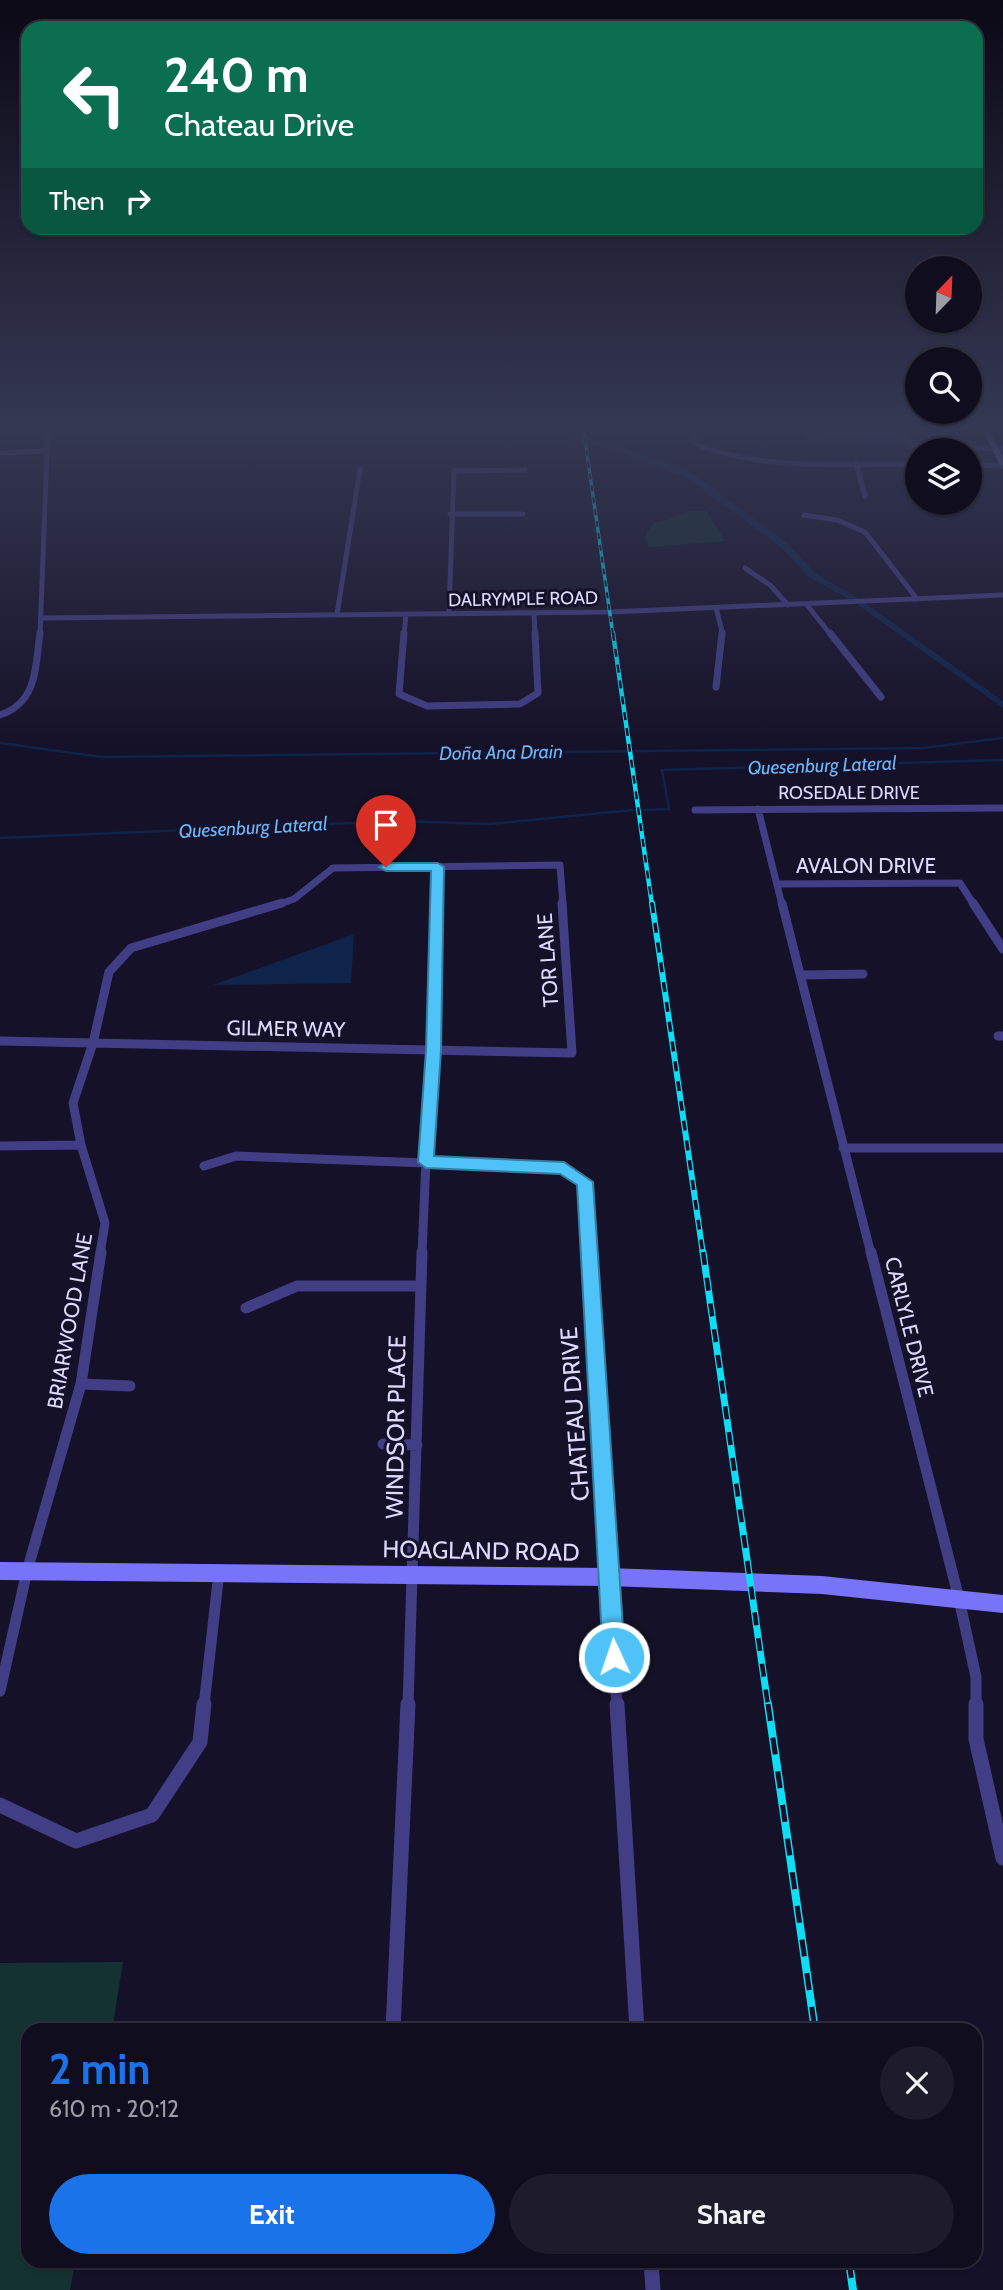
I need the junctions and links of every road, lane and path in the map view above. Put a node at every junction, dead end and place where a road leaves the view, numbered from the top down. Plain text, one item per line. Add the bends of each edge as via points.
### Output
1 (45, 533) edge
2 (350, 533) edge
3 (450, 533) edge
4 (866, 533) edge
5 (745, 568) dead end
6 (1003, 595) edge
7 (917, 599) junction
8 (788, 605) junction
9 (807, 605) junction
10 (716, 608) junction
11 (449, 613) junction
12 (534, 613) junction
13 (337, 614) junction
14 (406, 614) junction
15 (43, 618) junction
16 (716, 687) dead end
17 (881, 697) dead end
18 (0, 715) edge
19 (758, 808) junction
20 (1003, 808) edge
21 (695, 810) dead end
22 (560, 865) joint
23 (438, 867) junction
24 (777, 884) junction
25 (1003, 950) edge
26 (863, 974) dead end
27 (803, 975) junction
28 (0, 1041) edge
29 (93, 1043) junction
30 (433, 1050) junction
31 (572, 1053) joint
32 (81, 1145) junction
33 (0, 1146) edge
34 (843, 1148) junction
35 (1003, 1148) edge
36 (426, 1162) junction
37 (204, 1166) dead end
38 (420, 1286) junction
39 (246, 1308) dead end
40 (80, 1384) junction
41 (130, 1387) dead end
42 (383, 1444) dead end
43 (416, 1445) junction
44 (0, 1571) edge
45 (27, 1571) junction
46 (219, 1573) junction
47 (414, 1573) junction
48 (609, 1577) junction
49 (959, 1599) junction
50 (1003, 1604) edge
51 (0, 1691) edge
52 (0, 1805) edge
53 (1003, 1858) edge
54 (393, 2023) edge
55 (637, 2023) edge
56 (651, 2268) edge
57 (653, 2290) edge

1 - 15 street
2 - 13 street
3 - 11 street
4 - 7 street
5 - 8 street
6 - 7 street, DALRYMPLE ROAD
7 - 9 street, DALRYMPLE ROAD
8 - 9 street, DALRYMPLE ROAD
8 - 10 street, DALRYMPLE ROAD
9 - 17 street
10 - 12 street, DALRYMPLE ROAD
10 - 16 street via 724,640
11 - 12 street, DALRYMPLE ROAD
11 - 14 street, DALRYMPLE ROAD
12 - 14 street via 538,693 520,704 427,706 399,694
13 - 14 street, DALRYMPLE ROAD
13 - 15 street, DALRYMPLE ROAD
15 - 18 street via 31,692
19 - 20 street, ROSEDALE DRIVE
19 - 21 street, ROSEDALE DRIVE
19 - 24 street, CARLYLE DRIVE
22 - 23 street, BRIARWOOD LANE
22 - 31 street, TOR LANE
23 - 29 street, BRIARWOOD LANE via 333,867 294,899 131,948 109,972
23 - 30 street, WINDSOR PLACE
24 - 25 street, AVALON DRIVE via 960,883
24 - 27 street, CARLYLE DRIVE
26 - 27 street
27 - 34 street, CARLYLE DRIVE
28 - 29 street, GILMER WAY
29 - 30 street, GILMER WAY
29 - 32 street, BRIARWOOD LANE via 73,1103
30 - 31 street, GILMER WAY
30 - 36 street, WINDSOR PLACE
32 - 33 street
32 - 40 street, BRIARWOOD LANE via 105,1223
34 - 35 street
34 - 49 street, CARLYLE DRIVE
36 - 37 street, CHATEAU DRIVE via 236,1156
36 - 38 street, WINDSOR PLACE
36 - 48 street, CHATEAU DRIVE via 564,1168 585,1182
38 - 39 street via 298,1286
38 - 43 street, WINDSOR PLACE
40 - 41 street
40 - 45 street, BRIARWOOD LANE
42 - 43 street
43 - 47 street, WINDSOR PLACE
44 - 45 street, HOAGLAND ROAD
45 - 46 street, HOAGLAND ROAD
45 - 51 street, BRIARWOOD LANE
46 - 47 street, HOAGLAND ROAD
46 - 52 street via 200,1742 152,1815 76,1841
47 - 48 street, HOAGLAND ROAD
47 - 54 street, WINDSOR PLACE
48 - 49 street, HOAGLAND ROAD via 822,1585
48 - 55 street, CHATEAU DRIVE
49 - 50 street, HOAGLAND ROAD
49 - 53 street, CARLYLE DRIVE via 976,1677 975,1739
56 - 57 street

